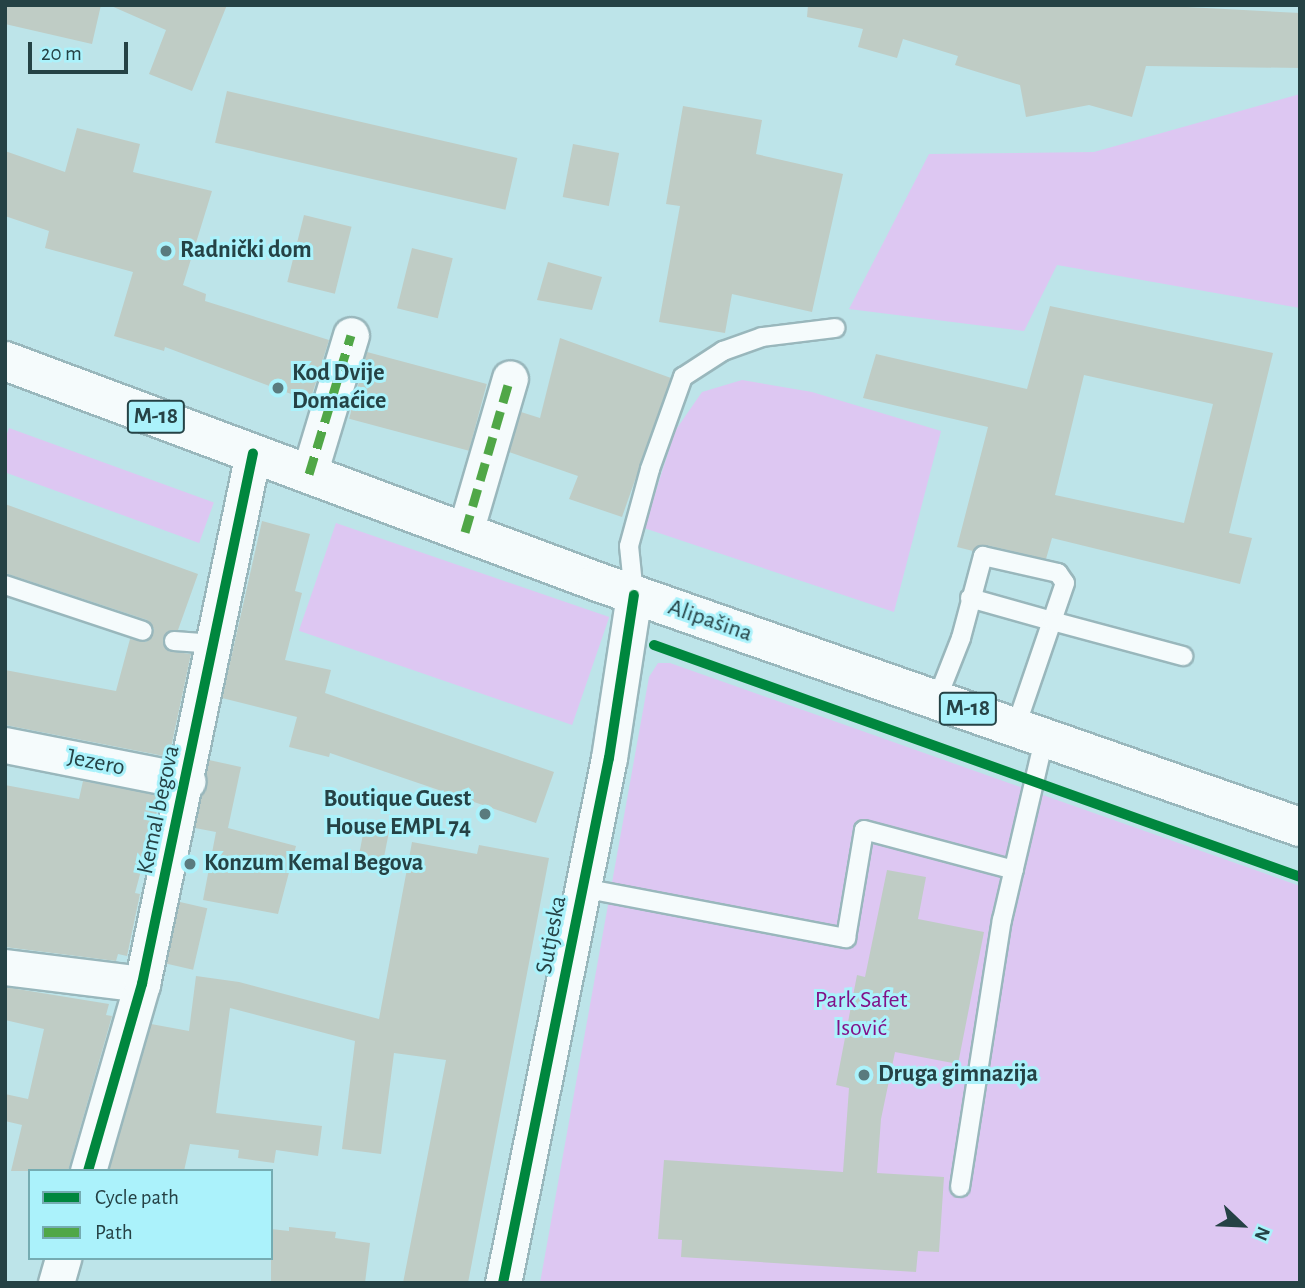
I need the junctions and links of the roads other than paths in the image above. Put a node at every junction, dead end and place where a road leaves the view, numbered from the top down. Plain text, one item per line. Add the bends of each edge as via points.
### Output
1 (835, 328) dead end
2 (351, 335) dead end
3 (5, 361) edge
4 (510, 378) dead end
5 (253, 453) junction
6 (309, 474) junction
7 (465, 532) junction
8 (5, 585) edge
9 (634, 595) junction
10 (970, 598) junction
11 (1052, 621) junction
12 (143, 631) dead end
13 (174, 641) dead end
14 (215, 644) junction
15 (1183, 656) dead end
16 (937, 699) junction
17 (1030, 730) junction
18 (5, 745) edge
19 (187, 780) junction
20 (1300, 827) edge
21 (1014, 870) junction
22 (583, 888) junction
23 (5, 967) edge
24 (142, 984) junction
25 (90, 1169) edge
26 (960, 1187) dead end
27 (62, 1260) edge
28 (56, 1283) edge
29 (503, 1283) edge

1 - 9 lane via 762,337 723,351 683,377 629,546
2 - 6 street
3 - 5 main road, Alipašina / M-18
4 - 7 street
5 - 6 main road, Alipašina / M-18
5 - 14 street, Kemal begova
6 - 7 main road, Alipašina / M-18
7 - 9 main road, Alipašina / M-18
8 - 12 lane
9 - 16 main road, Alipašina / M-18
9 - 22 street, Sutjeska
10 - 11 lane
10 - 11 lane via 983,556 1058,573 1065,583
10 - 16 lane
11 - 15 lane
11 - 17 lane
13 - 14 lane
14 - 19 street, Kemal begova
16 - 17 main road, Alipašina / M-18
17 - 20 main road, Alipašina / M-18
17 - 21 lane
18 - 19 street, Jezero
19 - 24 street, Kemal begova
21 - 22 lane via 864,830 846,938
21 - 26 lane
22 - 29 street, Sutjeska
23 - 24 street
24 - 25 street, Kemal begova
27 - 28 street

